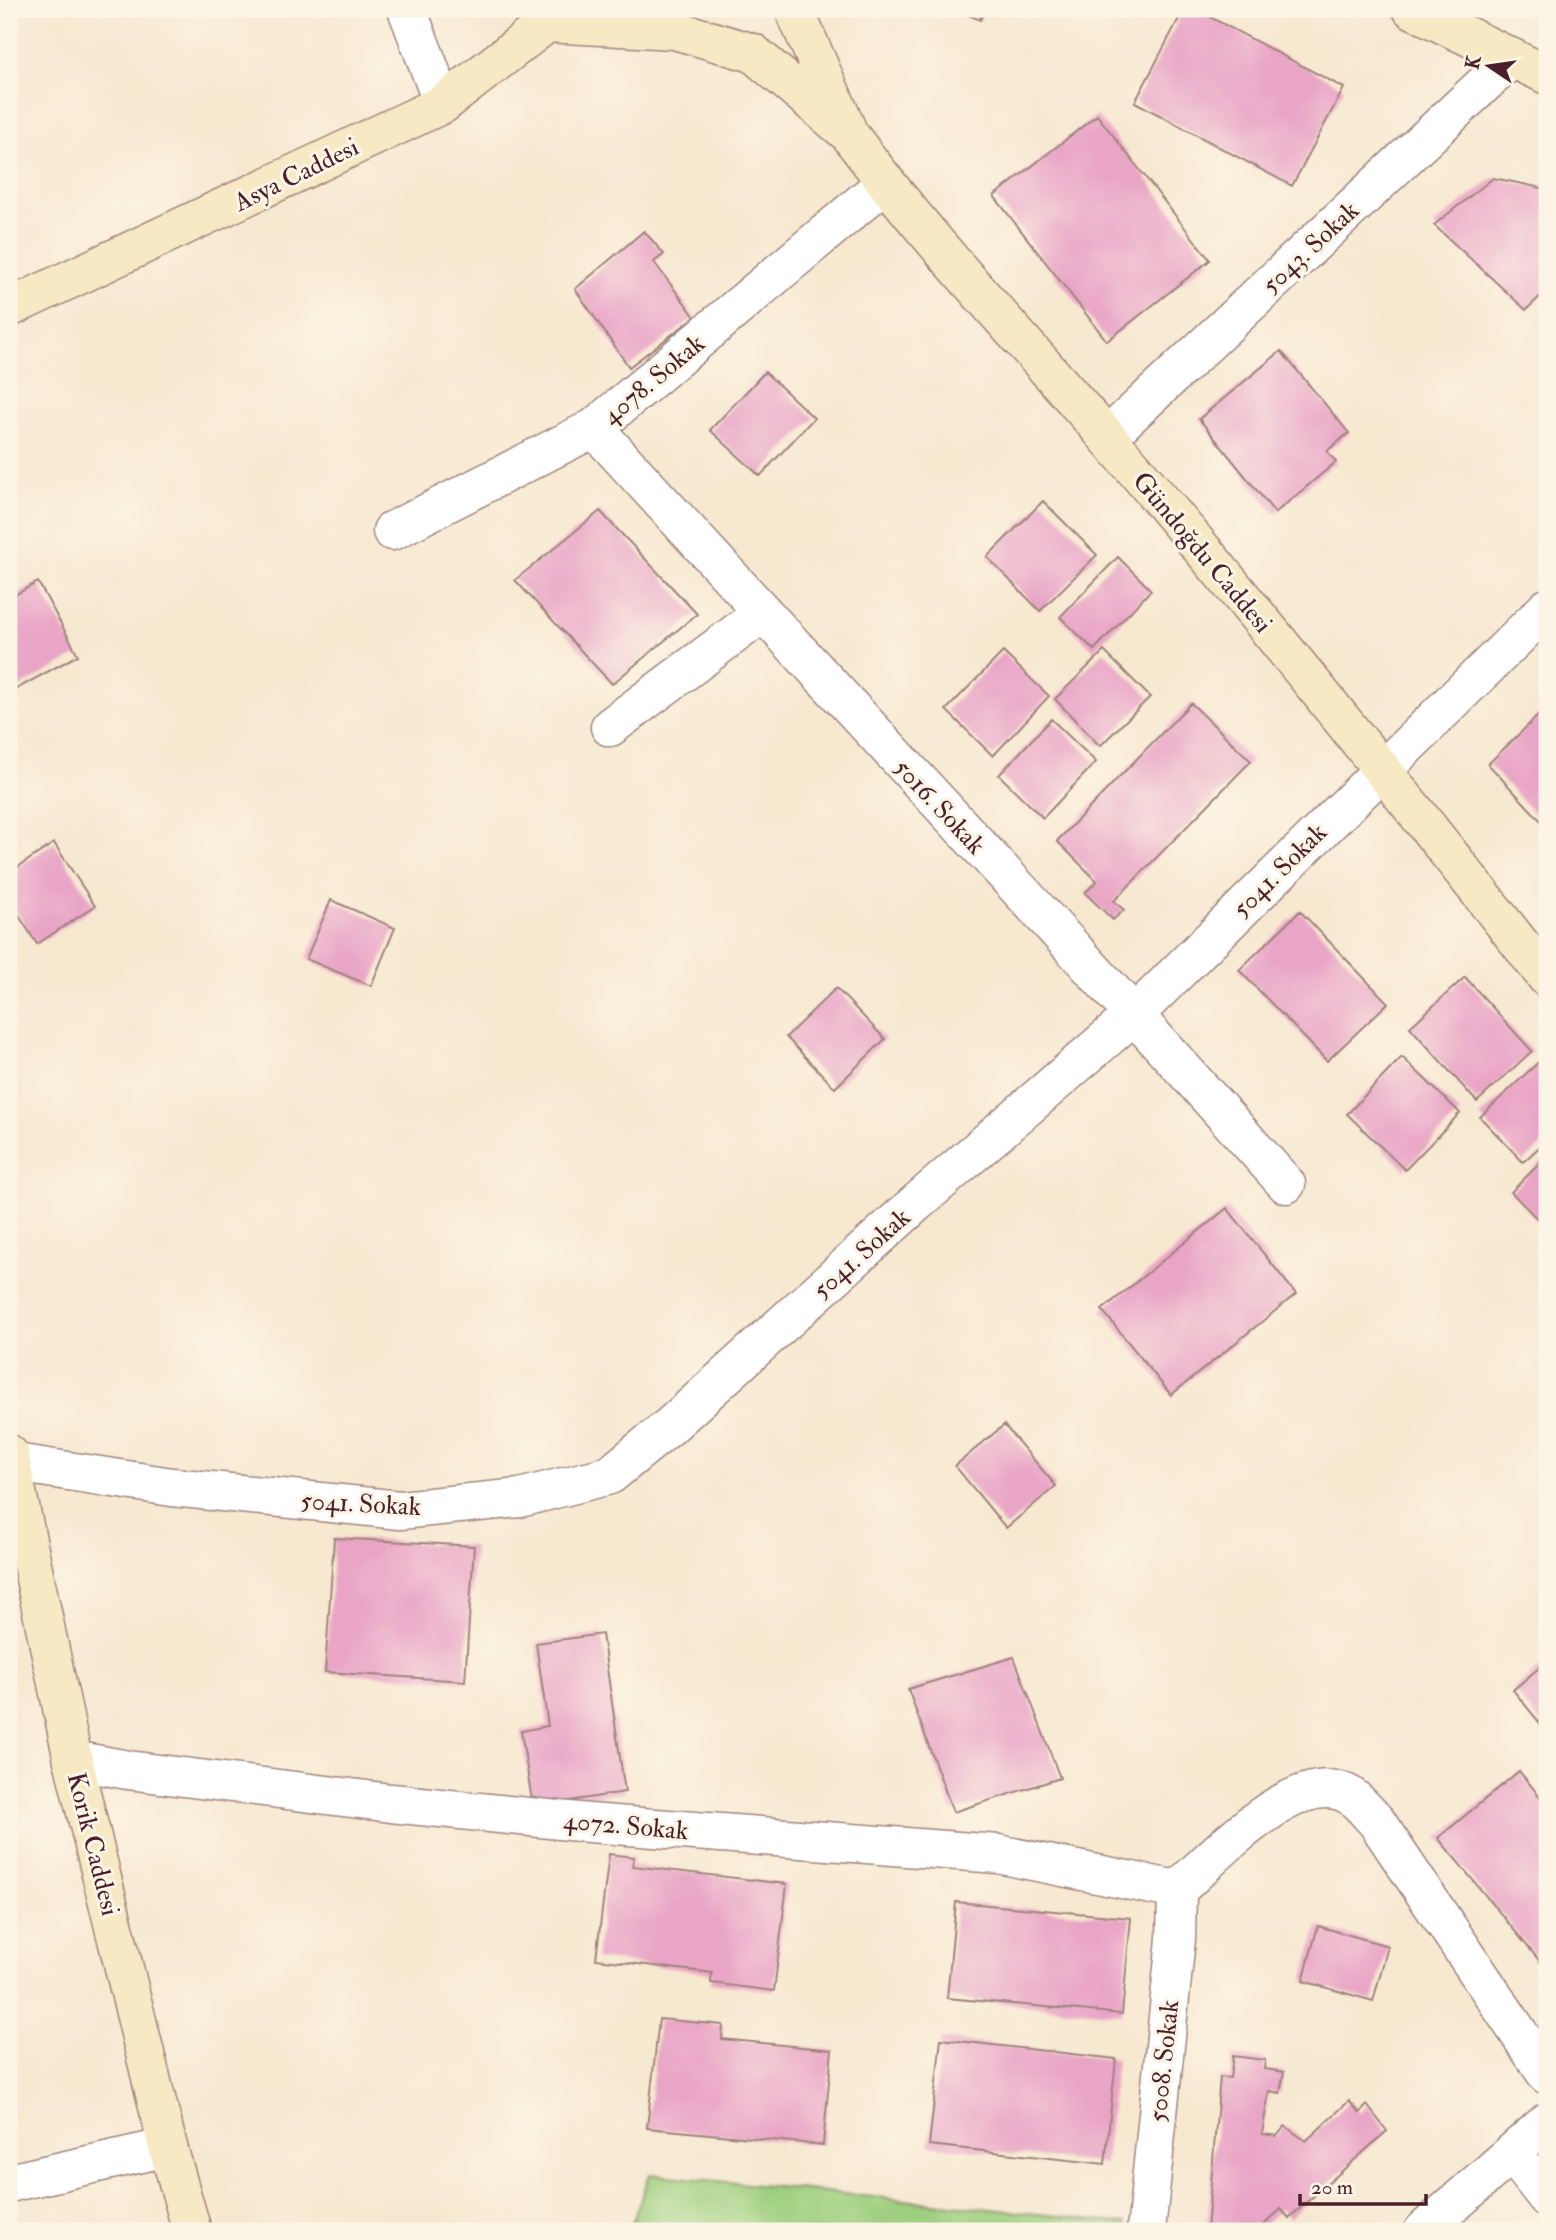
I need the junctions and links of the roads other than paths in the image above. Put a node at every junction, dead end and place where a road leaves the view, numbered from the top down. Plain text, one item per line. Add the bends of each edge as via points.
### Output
1 (407, 9) edge
2 (794, 9) edge
3 (1412, 9) edge
4 (555, 16) edge
5 (1512, 58) junction
6 (1547, 75) edge
7 (443, 104) junction
8 (849, 134) junction
9 (886, 183) junction
10 (9, 308) edge
11 (594, 428) junction
12 (1107, 437) junction
13 (392, 531) dead end
14 (1547, 608) edge
15 (763, 614) junction
16 (610, 727) dead end
17 (1382, 768) junction
18 (1547, 978) edge
19 (1135, 1014) junction
20 (1286, 1184) dead end
21 (9, 1459) edge
22 (73, 1760) junction
23 (1177, 1890) junction
24 (1547, 2076) edge
25 (1547, 2122) edge
26 (168, 2147) junction
27 (1512, 2154) junction
28 (9, 2183) edge
29 (1547, 2198) edge
30 (192, 2231) edge
31 (1146, 2231) edge
32 (1423, 2231) edge

1 - 7 street
2 - 8 street
3 - 5 street
4 - 7 street, Asya Caddesi
4 - 8 street via 675,30 753,53
5 - 6 street
5 - 12 street, 5043. Sokak
7 - 10 street, Asya Caddesi
8 - 9 street, Gündoğdu Caddesi
9 - 11 street, 4078. Sokak
9 - 12 street, Gündoğdu Caddesi
11 - 13 street, 4078. Sokak
11 - 15 street, 5016. Sokak
12 - 17 street, Gündoğdu Caddesi
14 - 17 street, 5041. Sokak
15 - 16 street
15 - 19 street, 5016. Sokak
17 - 18 street, Gündoğdu Caddesi
17 - 19 street, 5041. Sokak
19 - 20 street, 5016. Sokak
19 - 21 street, 5041. Sokak via 994,1133 610,1475 520,1498 400,1510 172,1487
21 - 22 street, Korik Caddesi
22 - 23 street, 4072. Sokak via 589,1823 998,1854
22 - 26 street, Korik Caddesi
23 - 24 street via 1276,1804 1320,1789 1348,1794 1376,1821
23 - 31 street, 5008. Sokak
25 - 27 street
26 - 28 street
26 - 30 street, Korik Caddesi
27 - 29 street
27 - 32 street

